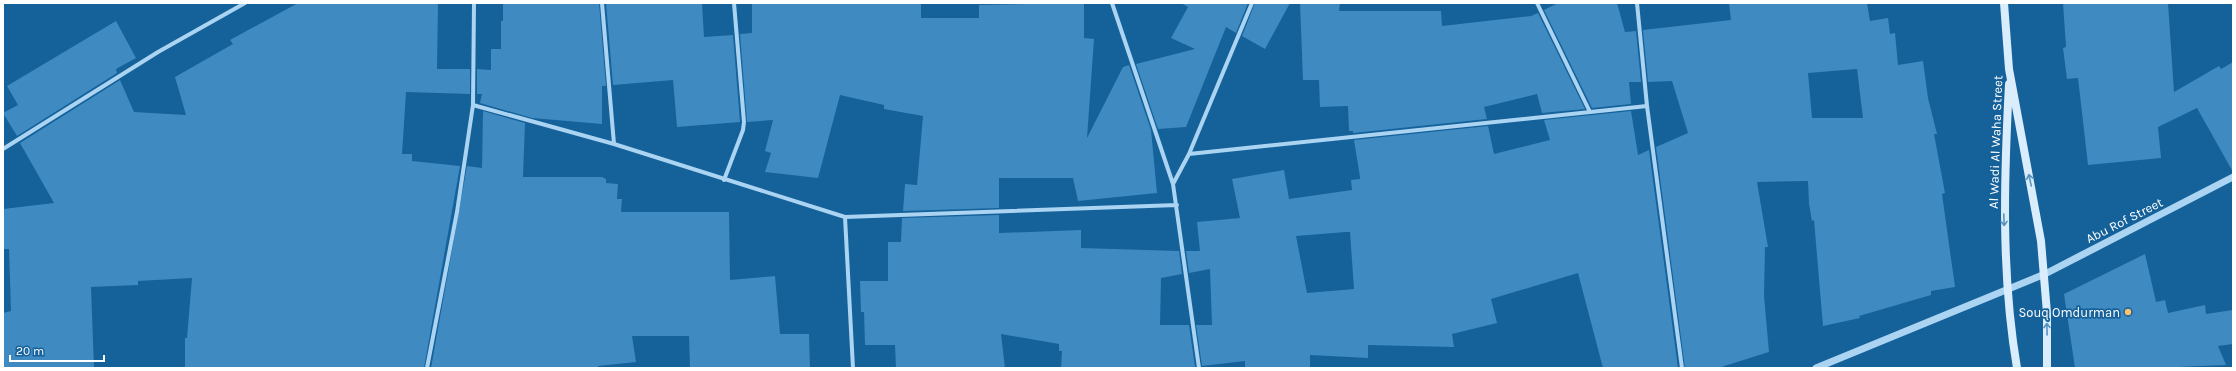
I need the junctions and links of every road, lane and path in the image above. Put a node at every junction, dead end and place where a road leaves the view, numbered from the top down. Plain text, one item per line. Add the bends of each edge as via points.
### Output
1 (245, 3) edge
2 (474, 3) edge
3 (602, 3) edge
4 (734, 3) edge
5 (1112, 3) edge
6 (1252, 3) edge
7 (1537, 3) edge
8 (1637, 3) edge
9 (2004, 3) edge
10 (2009, 70) junction
11 (473, 105) junction
12 (1647, 106) junction
13 (1590, 112) junction
14 (614, 144) junction
15 (3, 149) edge
16 (1189, 154) junction
17 (2233, 177) edge
18 (724, 180) junction
19 (1174, 184) junction
20 (1176, 205) junction
21 (845, 217) junction
22 (2045, 274) junction
23 (2007, 289) junction
24 (427, 368) edge
25 (853, 368) edge
26 (1199, 368) edge
27 (1682, 368) edge
28 (1816, 368) edge
29 (2017, 368) edge
30 (2048, 368) edge

1 - 15 street via 158,52
2 - 11 street
3 - 14 street
4 - 18 street via 744,122
5 - 19 street
6 - 16 street
7 - 13 street
8 - 12 street
9 - 10 main road
22 -> 10 main road, Al Wadi Al Waha Street via 2035,204
10 -> 23 main road, Al Wadi Al Waha Street via 2004,177
11 - 14 street
11 - 24 street via 457,212
12 - 13 street
12 - 27 street
13 - 16 street
14 - 18 street
16 - 19 street
17 - 22 street, Abu Rof Street
18 - 21 street
19 - 20 street
20 - 21 street
20 - 26 street
21 - 25 street
22 - 23 street, Abu Rof Street
30 -> 22 main road, Al Wadi Al Waha Street
23 - 28 street, Abu Rof Street
23 - 29 main road, Al Wadi Al Waha Street

